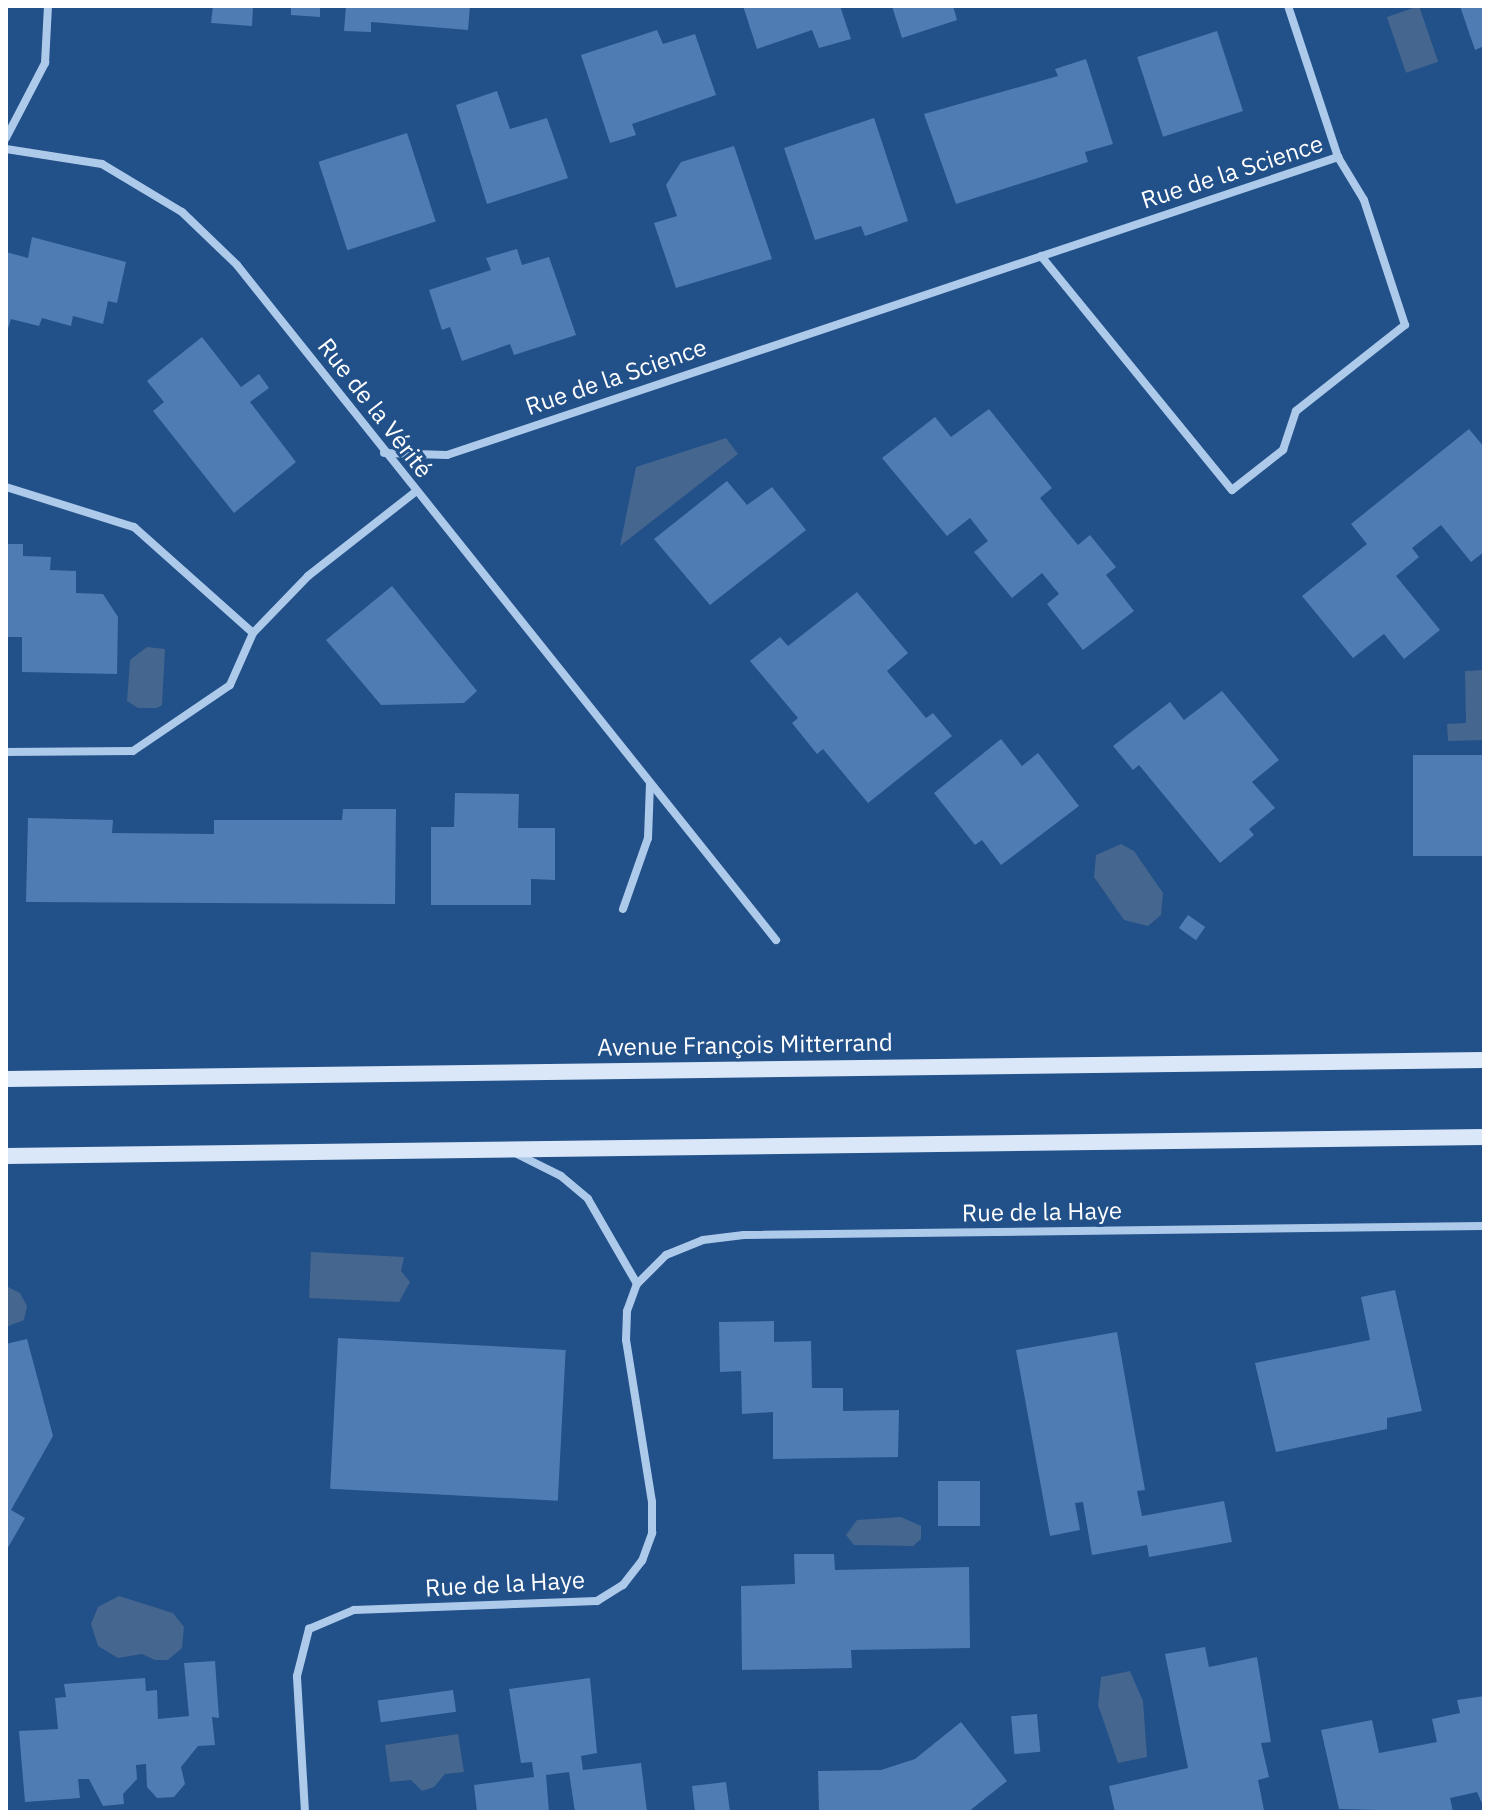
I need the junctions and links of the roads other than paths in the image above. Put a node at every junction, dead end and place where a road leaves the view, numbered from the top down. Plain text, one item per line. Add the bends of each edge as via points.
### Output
1 (48, 6) edge
2 (1288, 6) edge
3 (6, 138) edge
4 (6, 149) edge
5 (1338, 157) junction
6 (1041, 256) junction
7 (383, 453) junction
8 (6, 487) edge
9 (415, 492) junction
10 (253, 633) junction
11 (6, 752) edge
12 (650, 783) junction
13 (623, 909) dead end
14 (776, 940) dead end
15 (1484, 1060) edge
16 (6, 1079) edge
17 (1484, 1137) edge
18 (509, 1150) junction
19 (6, 1156) edge
20 (1484, 1226) edge
21 (637, 1284) junction
22 (305, 1812) edge

1 - 3 street via 45,63
2 - 5 street
4 - 7 street, Rue de la Vérité via 102,164 182,212 237,265
5 - 6 street, Rue de la Science
5 - 6 street, Rue de la Science via 1364,200 1405,325 1296,411 1283,450 1232,490
6 - 7 street, Rue de la Science via 447,455
7 - 9 street, Rue de la Vérité
8 - 10 street via 134,527
9 - 10 street via 308,576
9 - 12 street, Rue de la Vérité
10 - 11 street via 230,685 133,751
12 - 13 street via 648,838
12 - 14 street, Rue de la Vérité
15 - 16 main road, Avenue François Mitterrand
17 - 18 main road
18 - 19 main road
18 - 21 street via 561,1176 588,1199
20 - 21 street, Rue de la Haye via 744,1235 703,1240 666,1255
21 - 22 street, Rue de la Haye via 627,1311 626,1340 652,1502 652,1533 642,1561 623,1585 597,1601 354,1610 309,1629 297,1676

